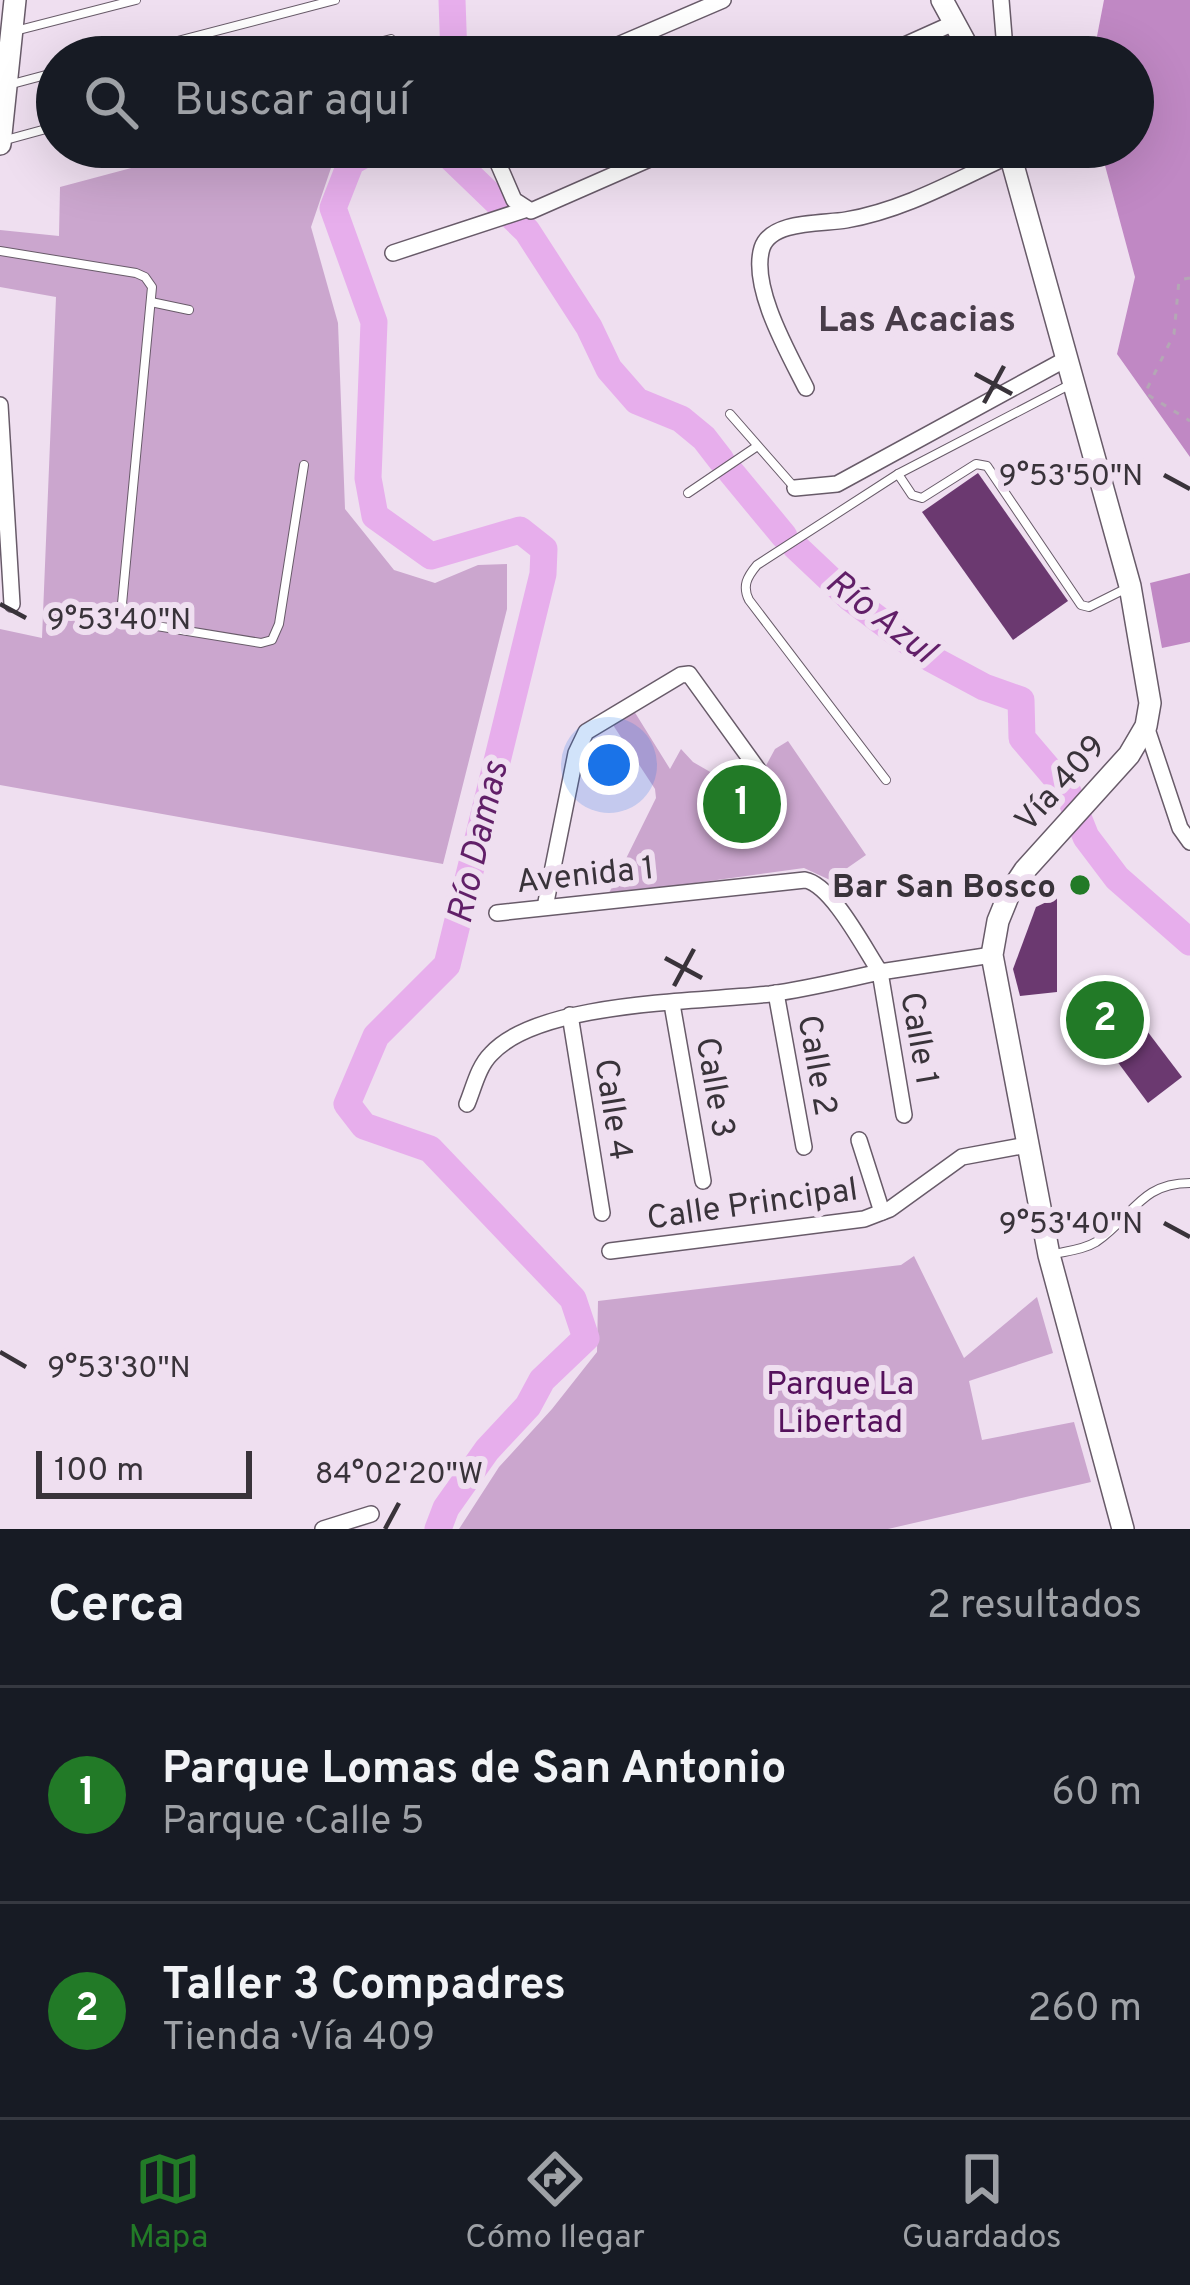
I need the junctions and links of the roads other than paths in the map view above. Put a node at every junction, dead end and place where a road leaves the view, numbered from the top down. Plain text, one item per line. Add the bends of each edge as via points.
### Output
1 (136, 0) edge
2 (335, 0) edge
3 (723, 0) edge
4 (1001, 0) edge
5 (10, 5) edge
6 (949, 7) edge
7 (13, 31) junction
8 (197, 36) edge
9 (639, 36) edge
10 (908, 36) edge
11 (963, 36) edge
12 (1004, 36) edge
13 (36, 78) edge
14 (8, 85) junction
15 (36, 132) edge
16 (0, 143) edge
17 (500, 168) edge
18 (631, 168) edge
19 (976, 168) edge
20 (1015, 168) edge
21 (521, 211) junction
22 (0, 251) edge
23 (393, 254) dead end
24 (151, 302) junction
25 (189, 310) dead end
26 (1068, 358) junction
27 (1074, 382) junction
28 (806, 388) dead end
29 (0, 406) edge
30 (730, 414) dead end
31 (756, 447) junction
32 (304, 465) dead end
33 (898, 474) junction
34 (795, 488) joint
35 (688, 493) dead end
36 (1130, 586) junction
37 (12, 604) dead end
38 (1146, 726) junction
39 (759, 771) dead end
40 (886, 780) dead end
41 (1190, 842) edge
42 (545, 907) junction
43 (496, 913) dead end
44 (992, 956) junction
45 (880, 972) junction
46 (776, 993) junction
47 (672, 1004) junction
48 (570, 1015) junction
49 (467, 1104) dead end
50 (904, 1114) dead end
51 (859, 1140) dead end
52 (1027, 1145) junction
53 (803, 1147) dead end
54 (703, 1181) dead end
55 (1190, 1183) edge
56 (602, 1213) dead end
57 (882, 1213) junction
58 (610, 1251) dead end
59 (1049, 1255) junction
60 (371, 1514) dead end
61 (323, 1529) edge
62 (1123, 1529) edge

1 - 7 lane
2 - 8 lane
3 - 9 street
4 - 12 street
5 - 7 street
6 - 10 street
6 - 11 street
7 - 14 street
13 - 14 lane
14 - 16 street
15 - 16 lane
17 - 21 street
18 - 21 street
19 - 28 street via 904,204 769,236 761,267 774,325
20 - 26 street, Vía 409
21 - 23 street
22 - 24 lane via 136,273 150,282
24 - 25 lane
24 - 32 lane via 127,617 272,640
26 - 27 street, Vía 409
26 - 34 street via 836,484
27 - 33 lane
27 - 36 street, Vía 409
29 - 37 street
30 - 31 lane
31 - 34 lane
31 - 35 lane
33 - 36 lane via 922,498 976,464 987,466 1082,605
33 - 40 lane via 757,565 745,591
36 - 38 street, Vía 409 via 1150,689
38 - 41 street
38 - 44 street, Vía 409 via 1130,755 1025,870 998,921
39 - 42 street via 689,674 586,732
42 - 43 street, Avenida 1
42 - 45 street, Avenida 1 via 813,881
44 - 45 street
44 - 52 street, Vía 409
45 - 46 street
45 - 50 street, Calle 1
46 - 47 street
46 - 53 street, Calle 2
47 - 48 street
47 - 54 street, Calle 3
48 - 49 street via 493,1051
48 - 56 street, Calle 4
51 - 57 street
52 - 57 street, Calle Principal via 962,1157
52 - 59 street, Vía 409
55 - 59 lane via 1153,1190 1100,1240
57 - 58 street, Calle Principal
59 - 62 street, Vía 409
60 - 61 street

